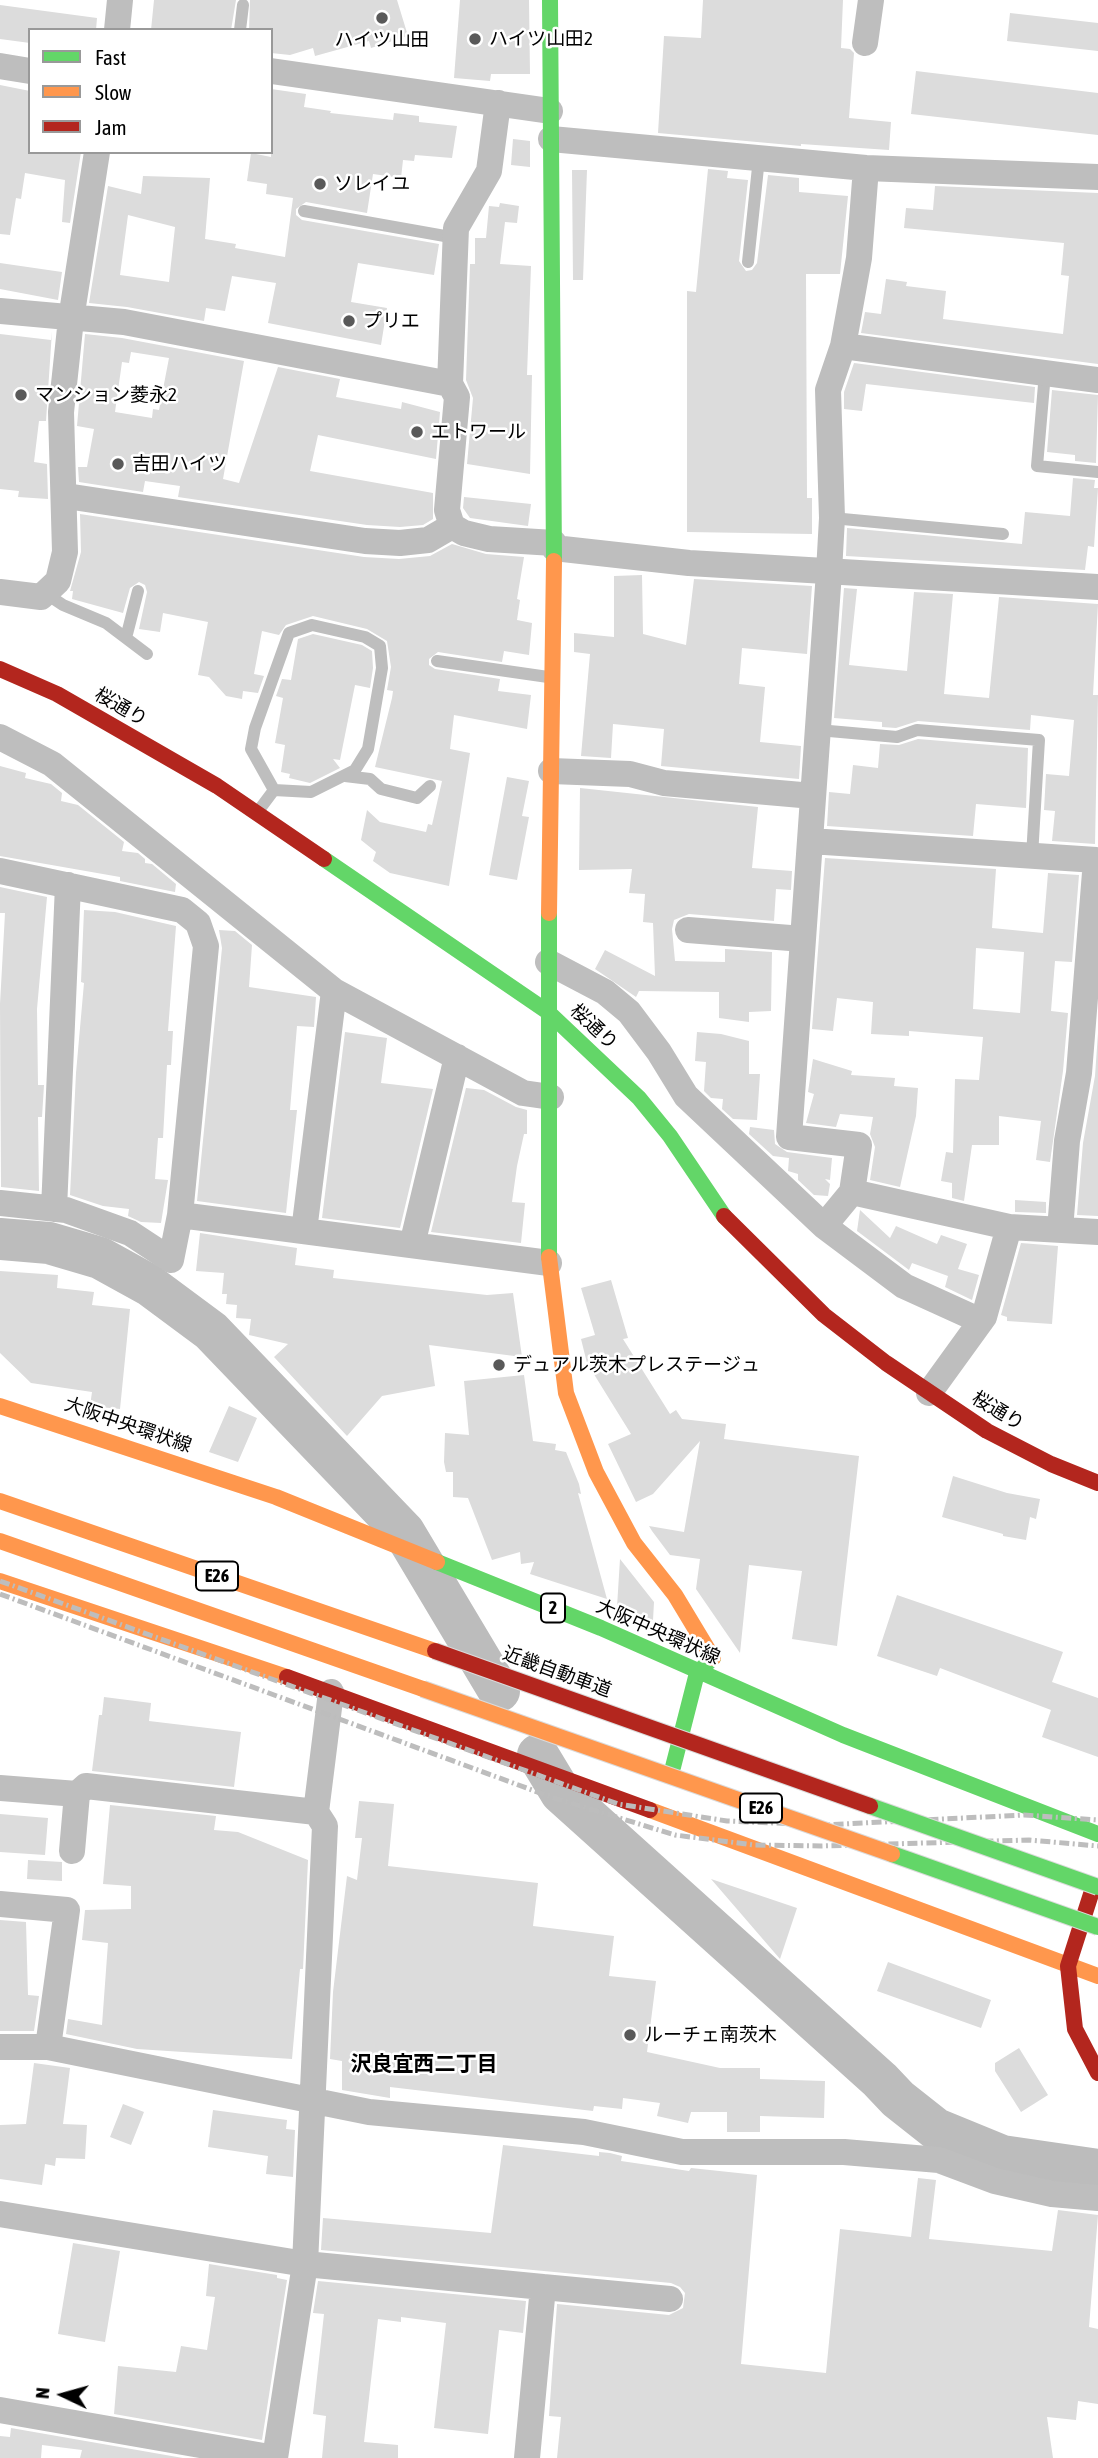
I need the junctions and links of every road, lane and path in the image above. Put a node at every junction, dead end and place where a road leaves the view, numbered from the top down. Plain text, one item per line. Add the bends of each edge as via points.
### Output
1 (120, 0) edge
2 (550, 0) edge
3 (871, 0) edge
4 (243, 5) dead end
5 (117, 28) edge
6 (240, 28) edge
7 (865, 43) dead end
8 (0, 66) edge
9 (28, 71) edge
10 (273, 71) edge
11 (498, 103) junction
12 (550, 111) junction
13 (551, 139) junction
14 (96, 154) edge
15 (759, 158) junction
16 (866, 168) junction
17 (1098, 177) edge
18 (304, 211) dead end
19 (456, 237) junction
20 (748, 262) dead end
21 (0, 311) edge
22 (71, 319) junction
23 (844, 346) junction
24 (1045, 373) junction
25 (1098, 380) edge
26 (450, 384) junction
27 (1098, 472) edge
28 (66, 496) junction
29 (832, 518) junction
30 (452, 526) junction
31 (1003, 534) dead end
32 (554, 545) junction
33 (830, 572) junction
34 (1098, 587) edge
35 (138, 591) dead end
36 (0, 592) edge
37 (45, 593) junction
38 (126, 638) junction
39 (147, 654) dead end
40 (437, 661) dead end
41 (0, 669) edge
42 (552, 678) junction
43 (818, 730) junction
44 (0, 737) edge
45 (551, 771) junction
46 (345, 776) junction
47 (430, 786) dead end
48 (274, 790) junction
49 (813, 796) junction
50 (256, 813) junction
51 (810, 841) junction
52 (1032, 856) junction
53 (0, 871) edge
54 (68, 885) junction
55 (688, 930) dead end
56 (803, 939) junction
57 (548, 962) junction
58 (334, 991) junction
59 (548, 1012) junction
60 (457, 1057) junction
61 (551, 1097) junction
62 (852, 1192) junction
63 (0, 1203) edge
64 (54, 1209) junction
65 (180, 1215) junction
66 (824, 1226) junction
67 (1009, 1227) junction
68 (1060, 1230) junction
69 (304, 1231) junction
70 (1098, 1232) edge
71 (412, 1245) junction
72 (549, 1263) junction
73 (981, 1321) junction
74 (929, 1393) junction
75 (0, 1406) edge
76 (1098, 1483) edge
77 (0, 1501) edge
78 (0, 1541) edge
79 (0, 1581) edge
80 (697, 1673) junction
81 (331, 1692) junction
82 (0, 1788) edge
83 (77, 1794) junction
84 (664, 1800) junction
85 (316, 1812) junction
86 (1098, 1834) edge
87 (72, 1851) dead end
88 (1098, 1872) edge
89 (1098, 1887) edge
90 (0, 1904) edge
91 (1098, 1927) edge
92 (1068, 1966) junction
93 (1098, 1976) edge
94 (48, 2047) junction
95 (0, 2048) edge
96 (1098, 2073) edge
97 (315, 2099) junction
98 (1098, 2198) edge
99 (0, 2214) edge
100 (305, 2264) junction
101 (543, 2287) junction
102 (670, 2299) dead end
103 (0, 2410) edge
104 (275, 2458) edge
105 (527, 2458) edge

1 - 5 street
2 - 12 main road
3 - 7 street
4 - 6 lane
8 - 9 street
10 - 11 street
11 - 12 street
11 - 19 street via 489,171 456,228
12 - 13 main road
13 - 15 street
13 - 32 main road
14 - 22 street
15 - 16 street
15 - 20 lane
16 - 17 street
16 - 23 street via 859,258
18 - 19 lane
19 - 26 street
21 - 22 street
22 - 26 street via 124,321
22 - 28 street via 61,412
23 - 24 street
23 - 29 street via 828,390
24 - 25 street
24 - 27 lane via 1037,466
26 - 30 street via 457,397 447,510
28 - 30 street via 365,541 428,540
28 - 37 street via 65,552 58,582
29 - 31 lane
29 - 33 street
30 - 32 street via 489,539
32 - 33 street via 689,564
32 - 42 main road
33 - 34 street
33 - 43 street
35 - 38 lane
36 - 37 street via 41,597
37 - 38 lane
38 - 39 lane
40 - 42 lane
41 - 50 main road, 桜通り via 57,694
42 - 45 main road
43 - 49 street
43 - 52 lane via 897,737 917,730 1039,740
44 - 58 street via 52,764
45 - 49 street via 630,774 664,783
45 - 57 main road
46 - 47 lane via 370,779 381,789 417,798
46 - 48 lane via 311,792
46 - 48 lane via 355,771 368,749 382,668 380,646 365,637 312,625 289,633 255,728 251,749
48 - 50 lane
49 - 51 street
50 - 59 main road, 桜通り
51 - 52 street
51 - 56 street
52 - 68 street via 1096,860 1079,1073 1067,1141
53 - 54 street
54 - 64 street
54 - 65 street via 183,910 198,923 206,946
55 - 56 street
56 - 62 street via 789,1137 859,1145
57 - 59 main road
57 - 66 street via 605,992 629,1012 686,1096
58 - 60 street
58 - 69 street
59 - 61 main road
59 - 74 main road, 桜通り via 639,1098 720,1212 775,1270 824,1315
60 - 61 street via 523,1093
60 - 71 street
61 - 72 main road
62 - 66 street
62 - 67 street
63 - 64 street
64 - 65 street via 130,1233 171,1259
65 - 69 street
66 - 73 street via 904,1286
67 - 68 street
67 - 73 street
68 - 70 street
69 - 71 street
71 - 72 street
72 - 80 main road via 566,1393 596,1472 634,1543 675,1595 714,1657
73 - 74 street
74 - 76 main road, 桜通り via 997,1436
75 - 80 main road, 大阪中央環状線 / 2 via 276,1497 601,1628
77 - 89 main road, 近畿自動車道 / E26, bridge
78 - 91 main road, E26, bridge
79 - 81 main road
80 - 84 main road
80 - 86 main road, 大阪中央環状線 / 2 via 939,1774
81 - 84 main road
81 - 85 street
82 - 83 street
83 - 85 street via 86,1786
83 - 87 street
84 - 92 main road
85 - 97 street via 325,1826
88 - 92 main road
90 - 94 street via 67,1910
92 - 93 main road
92 - 96 main road via 1075,2029
94 - 95 street
94 - 97 street
97 - 98 street via 369,2112 584,2132 682,2152 844,2152 939,2160 995,2181
97 - 100 street
99 - 100 street
100 - 101 street
100 - 104 street
101 - 102 street
101 - 105 street
103 - 104 street

